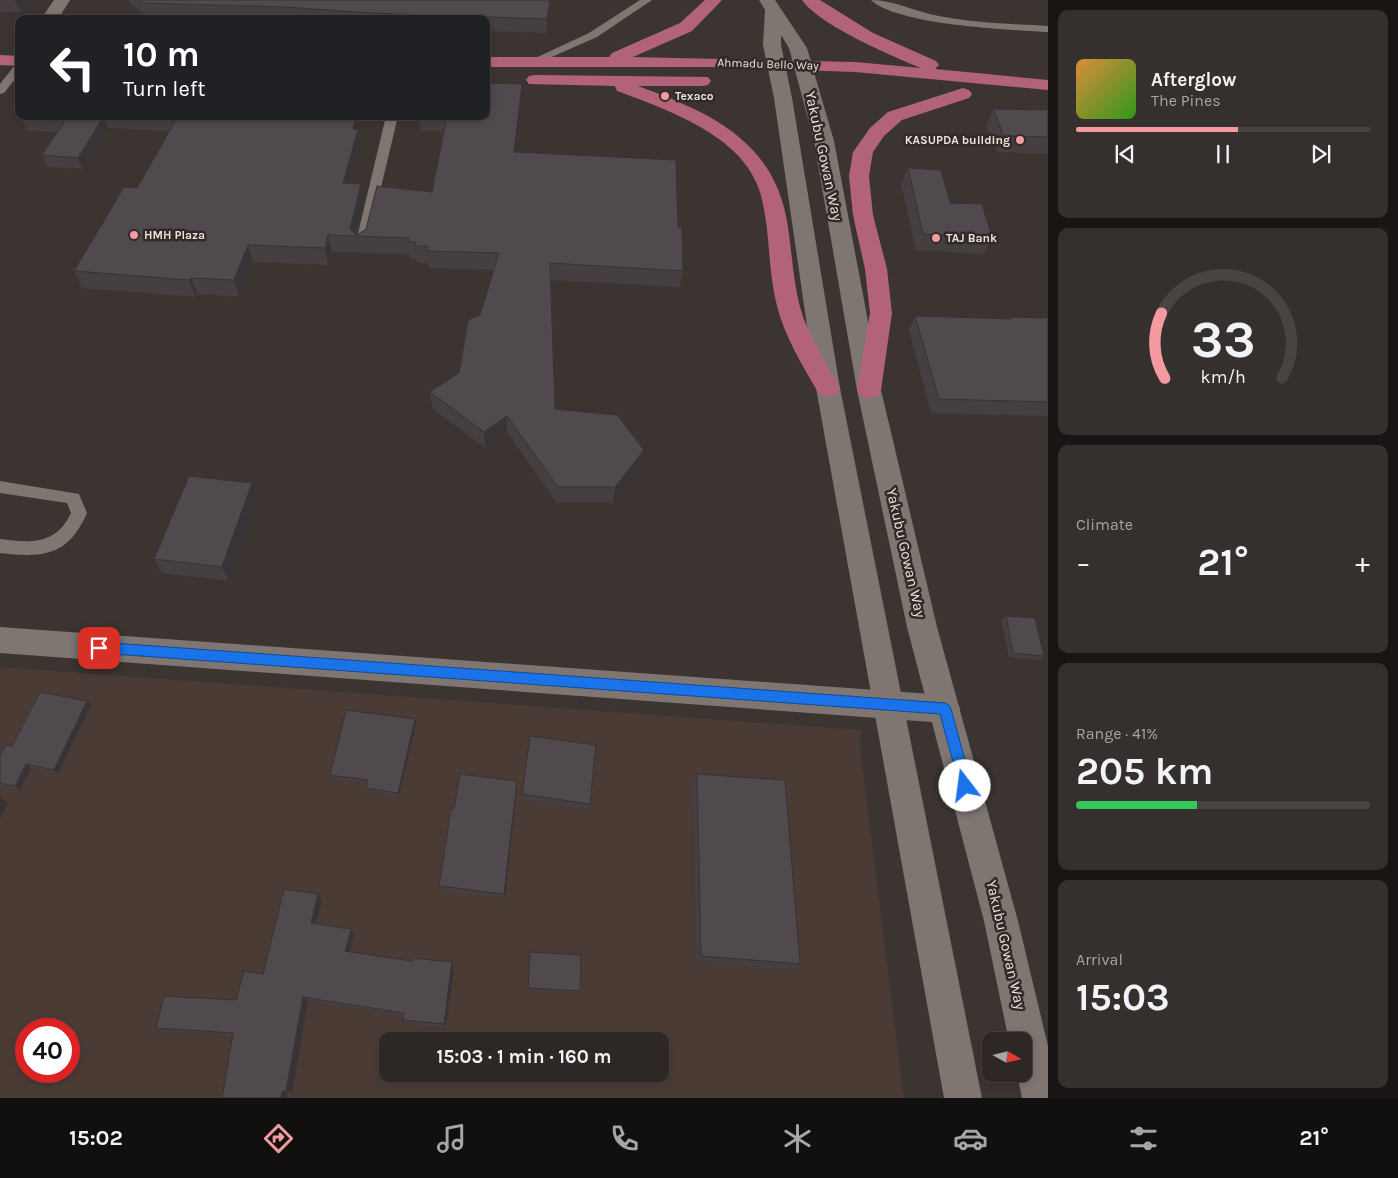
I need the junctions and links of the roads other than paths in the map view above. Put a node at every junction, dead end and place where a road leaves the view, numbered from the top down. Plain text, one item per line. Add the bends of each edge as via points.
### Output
1 (62, 0) edge
2 (647, 0) edge
3 (714, 0) edge
4 (810, 0) edge
5 (876, 0) edge
6 (770, 6) edge
7 (52, 15) edge
8 (1048, 29) edge
9 (0, 46) edge
10 (15, 47) edge
11 (0, 60) edge
12 (15, 61) edge
13 (534, 61) junction
14 (490, 62) edge
15 (15, 72) edge
16 (609, 72) junction
17 (490, 78) edge
18 (714, 81) dead end
19 (766, 82) dead end
20 (823, 84) dead end
21 (856, 85) dead end
22 (963, 85) junction
23 (1048, 85) edge
24 (0, 91) edge
25 (1048, 102) edge
26 (391, 120) edge
27 (361, 246) edge
28 (828, 388) junction
29 (869, 390) junction
30 (0, 486) edge
31 (0, 546) edge
32 (0, 640) edge
33 (888, 705) junction
34 (945, 709) junction
35 (963, 1098) edge
36 (1040, 1098) edge

1 - 7 street
2 - 13 lane via 593,35
3 - 16 main road via 686,27
4 - 22 main road via 854,30
5 - 8 lane via 901,11 938,20
6 - 28 street, Yakubu Gowan Way via 772,45
6 - 29 street, Yakubu Gowan Way via 798,48 824,141
9 - 10 main road
11 - 12 main road
13 - 14 main road, Ahmadu Bello Way
13 - 16 main road, Ahmadu Bello Way
15 - 24 lane
16 - 17 main road, Ahmadu Bello Way
16 - 18 main road, Ahmadu Bello Way
16 - 22 main road, Ahmadu Bello Way via 710,62 855,66
16 - 28 main road via 717,129 750,157 766,182 777,224 788,306 804,347
19 - 20 main road, Ahmadu Bello Way
21 - 22 main road, Ahmadu Bello Way
22 - 23 main road, Ahmadu Bello Way
22 - 25 main road, Ahmadu Bello Way
22 - 29 main road via 895,116 877,132 863,152 859,176 863,215 876,269 881,313
26 - 27 lane
28 - 33 street, Yakubu Gowan Way
29 - 34 street, Yakubu Gowan Way via 922,627
30 - 31 lane via 74,498 79,513 70,531 57,542 23,549
32 - 33 street
33 - 34 street
33 - 35 street, Yakubu Gowan Way
34 - 36 street, Yakubu Gowan Way via 1001,921

